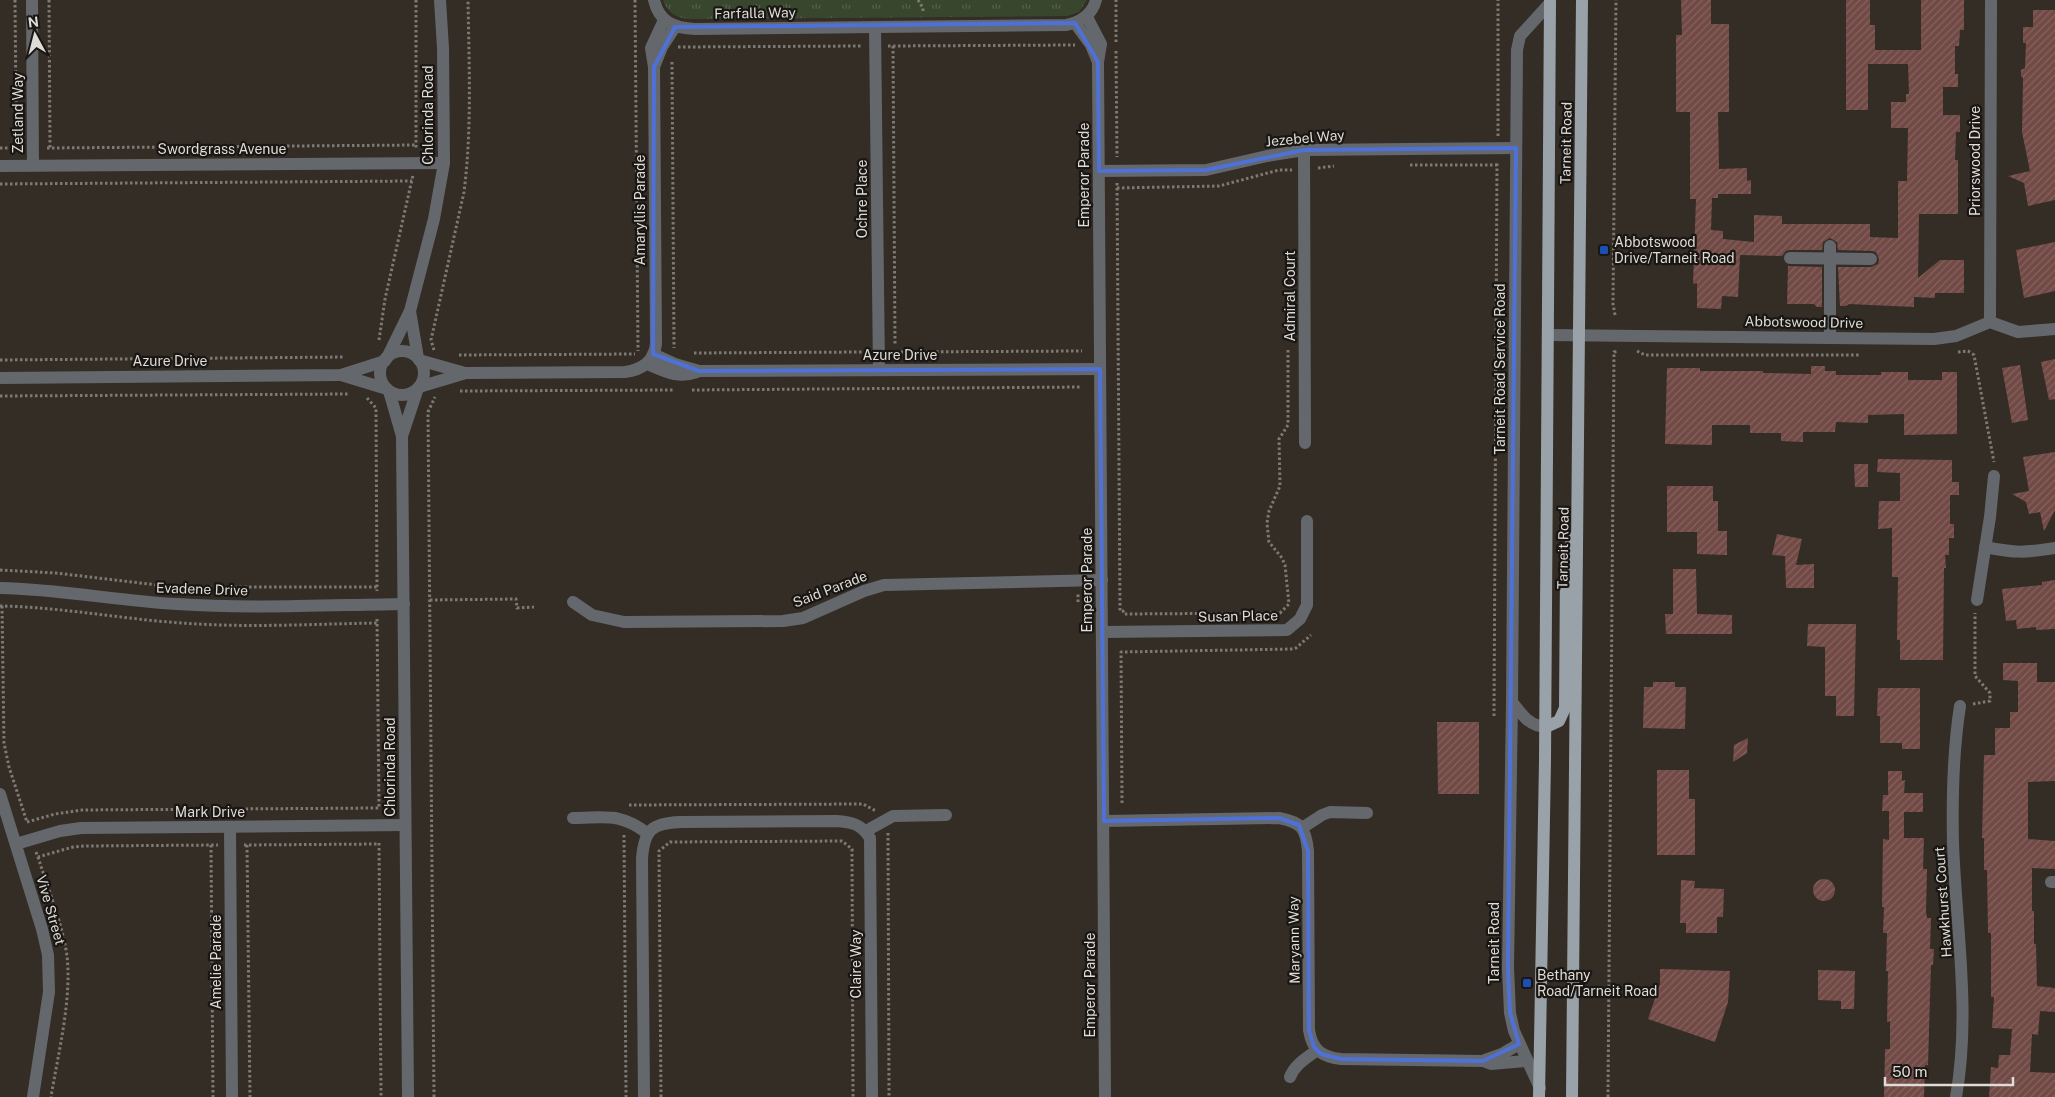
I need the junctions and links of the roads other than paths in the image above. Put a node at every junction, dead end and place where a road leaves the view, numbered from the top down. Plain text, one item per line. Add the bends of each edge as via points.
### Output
1 (32, 0) edge
2 (654, 0) edge
3 (1096, 0) edge
4 (1582, 0) edge
5 (1991, 0) edge
6 (441, 2) edge
7 (1550, 2) edge
8 (1081, 20) junction
9 (670, 24) junction
10 (876, 27) junction
11 (1516, 148) junction
12 (1304, 150) junction
13 (444, 163) junction
14 (0, 166) edge
15 (34, 166) junction
16 (1099, 171) junction
17 (1830, 252) junction
18 (1790, 258) dead end
19 (1871, 258) dead end
20 (410, 311) junction
21 (1990, 322) junction
22 (2055, 329) edge
23 (1548, 335) junction
24 (1580, 335) junction
25 (1830, 338) junction
26 (418, 359) junction
27 (650, 359) junction
28 (386, 360) junction
29 (1100, 369) junction
30 (878, 370) junction
31 (466, 373) junction
32 (341, 375) junction
33 (0, 378) edge
34 (418, 388) junction
35 (388, 390) junction
36 (402, 436) junction
37 (1305, 443) dead end
38 (1994, 476) road end
39 (1579, 506) junction
40 (1307, 521) dead end
41 (1985, 547) junction
42 (2055, 548) edge
43 (1102, 580) junction
44 (0, 588) edge
45 (1977, 600) road end
46 (573, 602) dead end
47 (404, 604) junction
48 (1102, 632) junction
49 (1512, 702) junction
50 (1960, 706) road end
51 (1546, 727) junction
52 (0, 794) edge
53 (1367, 813) dead end
54 (946, 815) dead end
55 (573, 818) dead end
56 (1104, 821) junction
57 (405, 825) junction
58 (230, 827) junction
59 (1302, 828) junction
60 (866, 832) junction
61 (648, 834) junction
62 (16, 844) junction
63 (1519, 1044) junction
64 (1317, 1050) junction
65 (1483, 1061) junction
66 (1526, 1061) junction
67 (1290, 1077) dead end
68 (1540, 1093) edge
69 (33, 1097) edge
70 (232, 1097) edge
71 (408, 1097) edge
72 (644, 1097) edge
73 (872, 1097) edge
74 (1105, 1097) edge
75 (1572, 1097) edge
76 (1956, 1097) edge

1 - 15 street, Zetland Way
2 - 9 street via 659,14
3 - 8 street via 1094,8
4 - 24 main road, Tarneit Road
5 - 21 street, Priorswood Drive
6 - 13 street, Chlorinda Road
7 - 11 street, Tarneit Road Service Road via 1518,40
7 - 23 main road, Tarneit Road
8 - 10 street, Farfalla Way via 1050,26
8 - 16 street, Emperor Parade via 1098,62
9 - 10 street, Farfalla Way via 695,29
9 - 27 street, Amaryllis Parade via 654,67 656,344
10 - 30 street, Ochre Place
11 - 12 street, Jezebel Way
11 - 49 street, Tarneit Road Service Road
12 - 16 street, Jezebel Way via 1206,170
12 - 37 street, Admiral Court
13 - 15 street, Swordgrass Avenue
13 - 20 street, Chlorinda Road via 434,219
14 - 15 street, Swordgrass Avenue
16 - 29 street, Emperor Parade
17 - 18 street
17 - 19 street
17 - 25 street
20 - 26 street, Chlorinda Road
20 - 28 street, Chlorinda Road
21 - 22 street via 2018,332
21 - 25 street, Abbotswood Drive via 1956,336 1934,339
23 - 24 street, Abbotswood Drive
23 - 51 main road, Tarneit Road
24 - 25 street, Abbotswood Drive
24 - 39 main road, Tarneit Road
26 - 28 street via 410,353 401,352
26 - 31 street
26 - 34 street via 424,374
27 - 30 street, Azure Drive via 699,371
27 - 31 street via 634,371 625,372
28 - 32 street, Azure Drive
28 - 35 street via 380,373
29 - 30 street, Azure Drive
29 - 43 street, Emperor Parade
31 - 34 street
32 - 33 street, Azure Drive
32 - 35 street, Azure Drive
34 - 35 street via 402,395
34 - 36 street, Chlorinda Road
35 - 36 street, Chlorinda Road
36 - 47 street, Chlorinda Road
38 - 41 street
39 - 51 main road via 1566,571 1565,708 1559,721
39 - 75 main road, Tarneit Road
40 - 48 street, Susan Place via 1307,605 1300,620 1287,630
41 - 42 street via 2013,553
41 - 45 street
43 - 46 street, Said Parade via 884,585 802,618 783,621 624,622 592,615
43 - 48 street, Emperor Parade
44 - 47 street, Evadene Drive via 209,606
47 - 57 street, Chlorinda Road
48 - 56 street, Emperor Parade
49 - 51 street via 1528,721 1537,727
49 - 63 street, Tarneit Road via 1508,968 1510,1013
50 - 76 street, Hawkhurst Court via 1954,744 1953,843 1962,972 1961,1047
51 - 68 main road, Tarneit Road
52 - 62 street, Vive Street
53 - 59 street via 1330,812
54 - 60 street via 893,816
55 - 61 street via 628,820
56 - 59 street via 1279,818 1291,820
56 - 74 street, Emperor Parade
57 - 58 street, Mark Drive
57 - 71 street, Chlorinda Road
58 - 62 street, Mark Drive via 81,828
58 - 70 street, Amelie Parade
59 - 64 street, Maryann Way via 1308,851 1309,1030
60 - 61 street via 851,822 680,822 658,825
60 - 73 street, Claire Way via 871,848
61 - 72 street via 644,839 642,859
62 - 69 street, Vive Street via 46,942 49,966 49,992
63 - 65 street
63 - 66 street, Tarneit Road
64 - 65 street via 1330,1058 1341,1059
64 - 67 street via 1299,1063
65 - 66 street via 1491,1064
66 - 68 street, Tarneit Road

